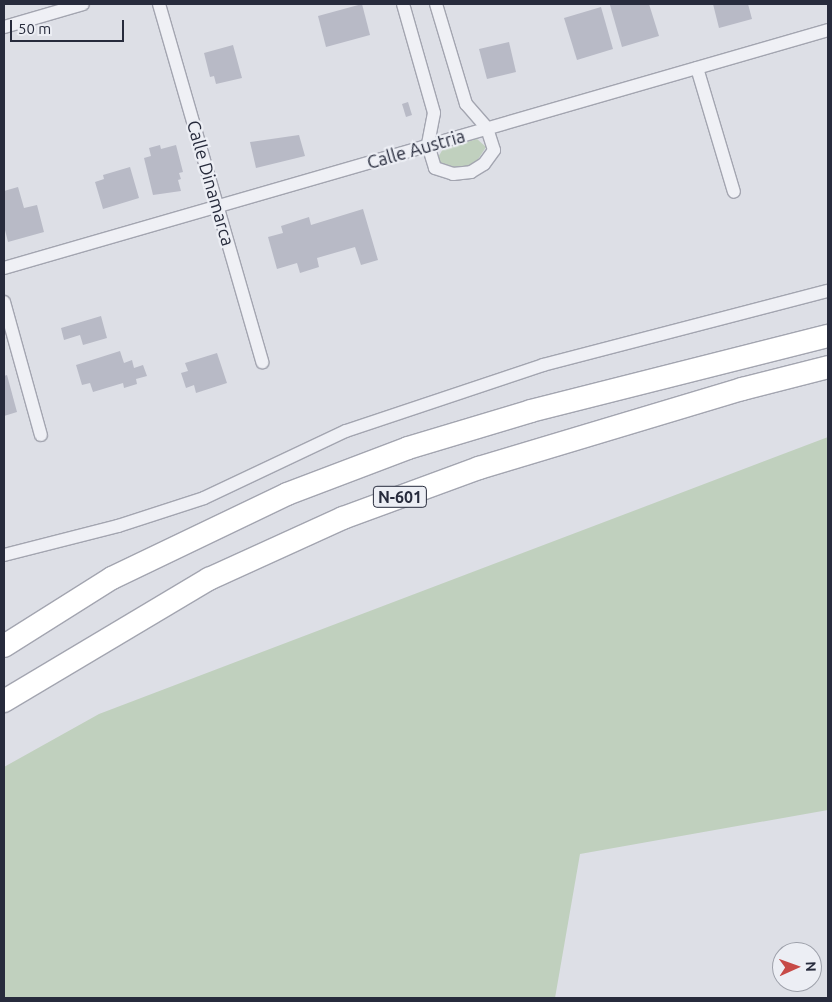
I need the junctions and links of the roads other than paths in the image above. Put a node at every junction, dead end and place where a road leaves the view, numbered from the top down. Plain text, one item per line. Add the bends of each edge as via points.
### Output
1 (83, 4) edge
2 (160, 4) edge
3 (403, 4) edge
4 (436, 4) edge
5 (4, 27) edge
6 (828, 30) edge
7 (697, 68) junction
8 (487, 128) junction
9 (428, 145) junction
10 (734, 192) dead end
11 (218, 206) junction
12 (4, 268) edge
13 (828, 291) edge
14 (4, 302) edge
15 (828, 336) edge
16 (262, 362) dead end
17 (828, 367) edge
18 (41, 435) dead end
19 (4, 555) edge
20 (112, 578) junction
21 (4, 636) edge
22 (4, 646) edge
23 (4, 701) edge

1 - 5 street
2 - 11 street, Calle Dinamarca
3 - 9 street via 434,113
4 - 8 street via 466,104
6 - 7 street, Calle Austria
7 - 8 street, Calle Austria
7 - 10 street
8 - 9 street, Calle Austria
8 - 9 street via 494,150 484,164 471,172 453,174 436,168
9 - 11 street, Calle Austria
11 - 12 street, Calle Austria
11 - 16 street, Calle Dinamarca
13 - 19 street via 543,365 346,431 204,498 118,526
14 - 18 street
15 - 20 highway, N-601 via 531,411 408,448 287,494
17 - 23 highway, N-601 via 742,389 479,468 343,518 209,578
20 - 21 highway
20 - 22 highway, N-601

